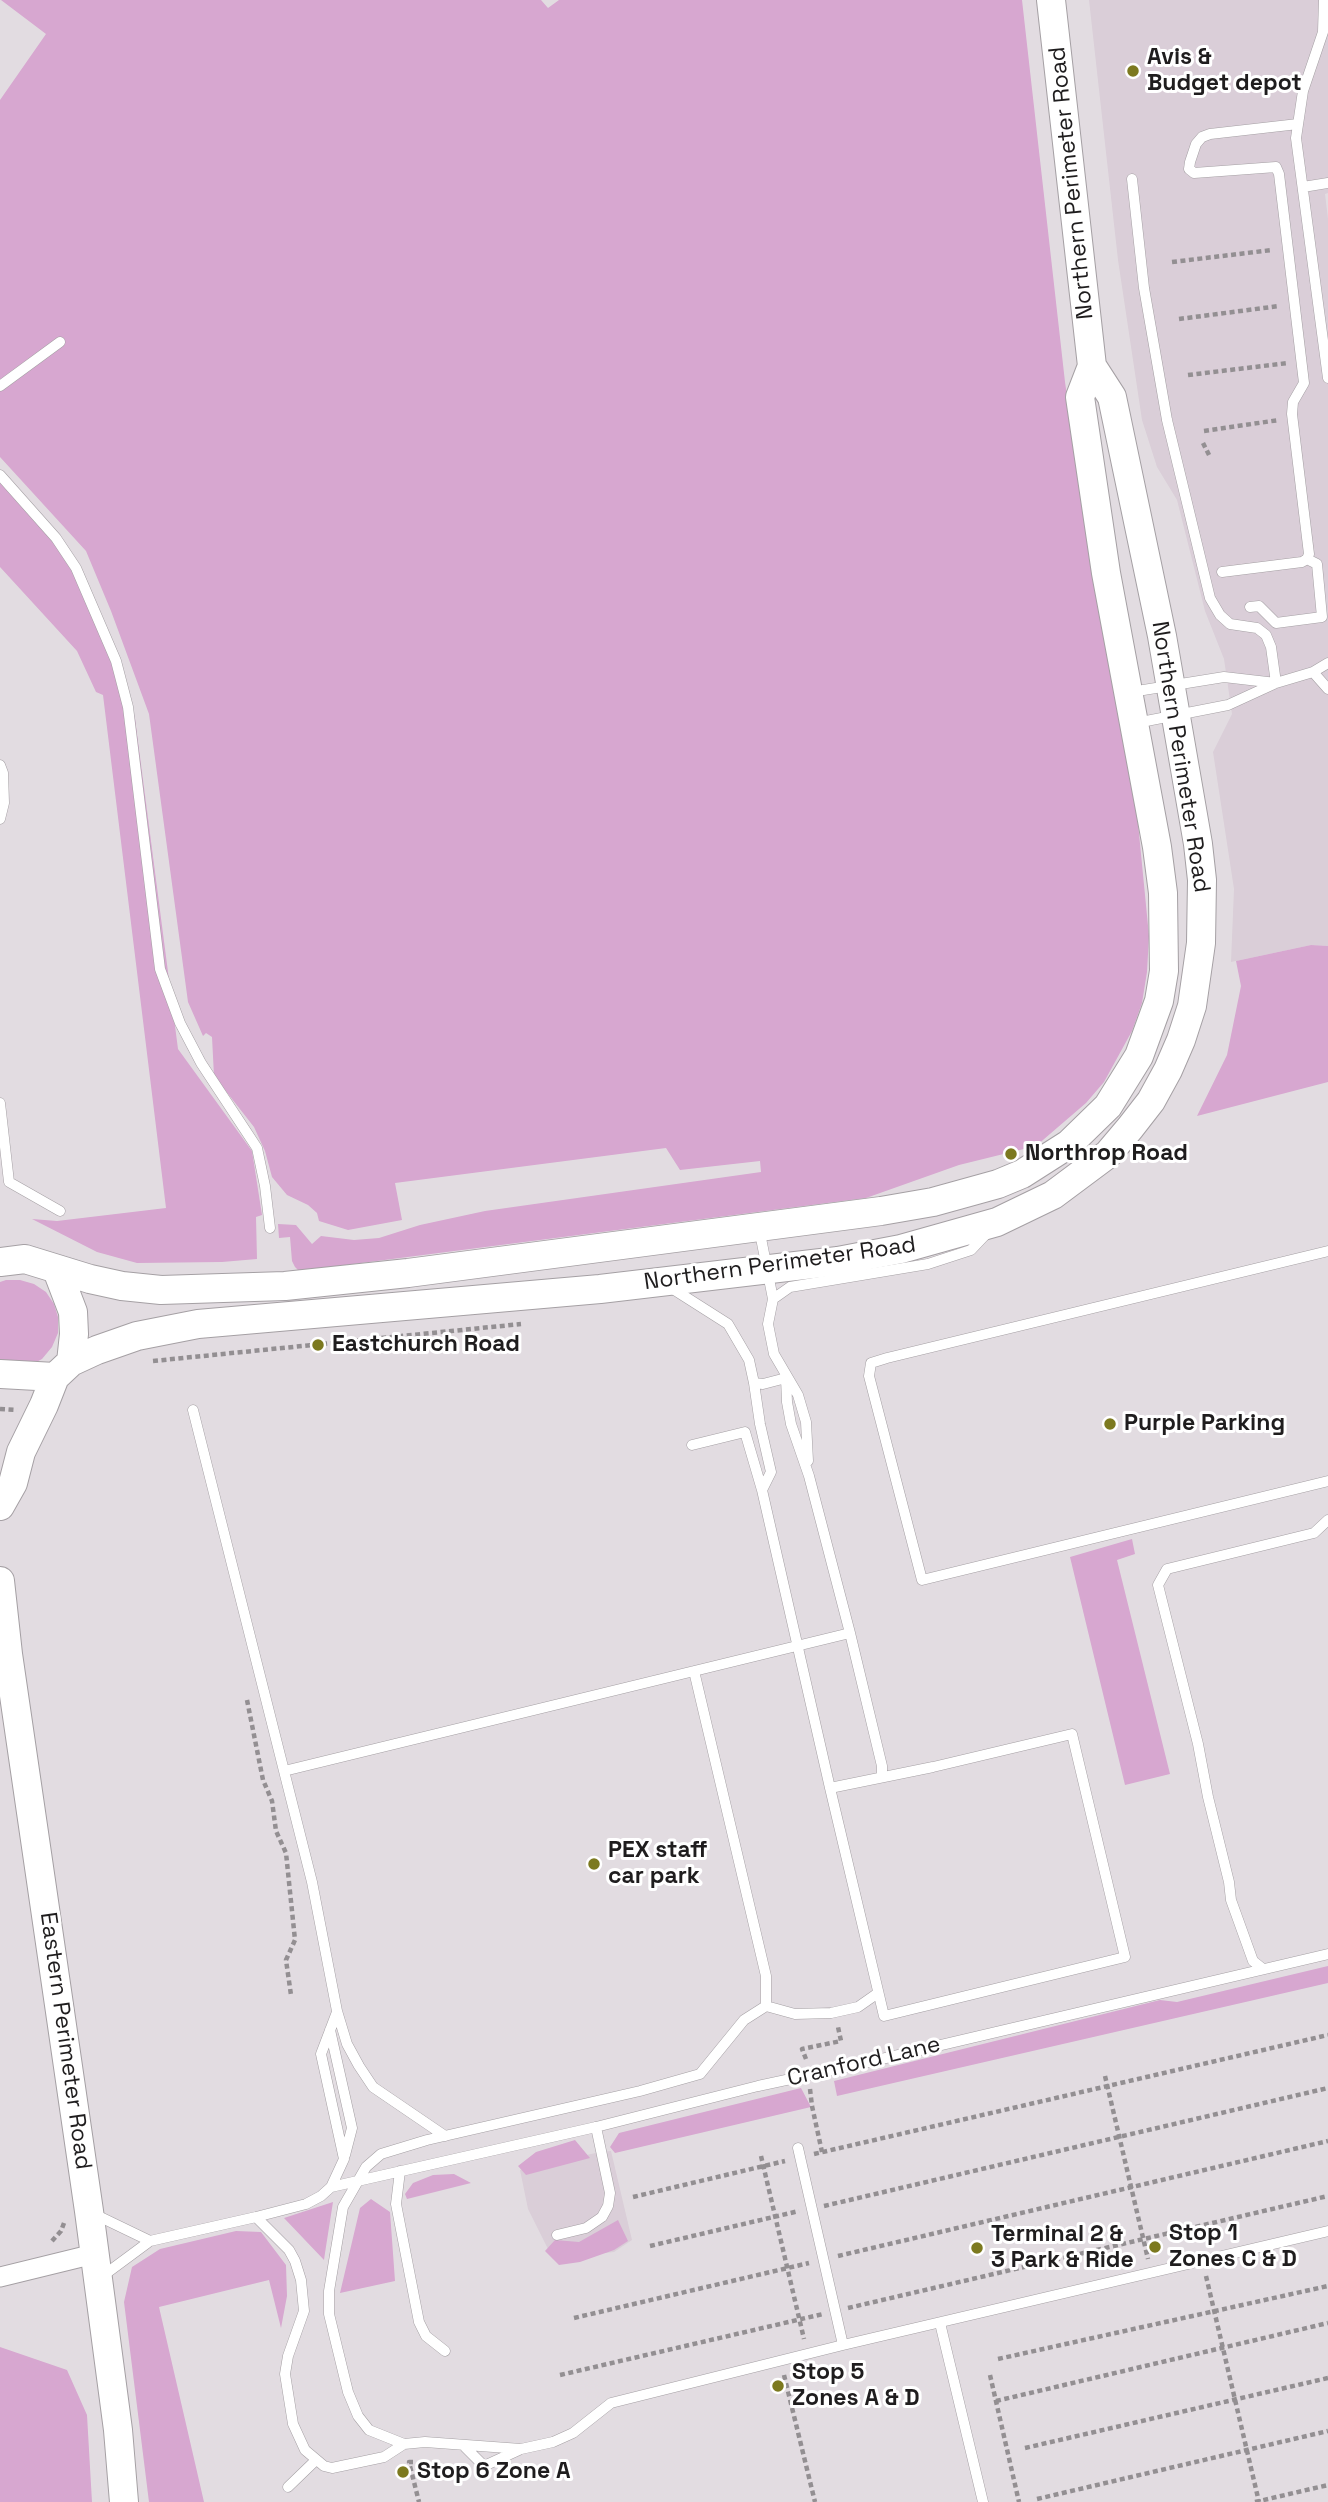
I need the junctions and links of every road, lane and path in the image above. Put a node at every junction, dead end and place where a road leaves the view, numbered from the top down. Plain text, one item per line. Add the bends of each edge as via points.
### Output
1 (1051, 0) edge
2 (1324, 0) edge
3 (1298, 124) junction
4 (1132, 179) dead end
5 (1328, 183) edge
6 (1303, 187) junction
7 (1278, 249) dead end
8 (1172, 262) dead end
9 (1285, 305) dead end
10 (1179, 319) dead end
11 (60, 342) dead end
12 (1290, 362) dead end
13 (1092, 366) junction
14 (1188, 375) dead end
15 (1328, 378) edge
16 (0, 386) edge
17 (1279, 420) dead end
18 (1204, 430) dead end
19 (1203, 443) dead end
20 (1210, 457) dead end
21 (0, 475) edge
22 (1307, 559) junction
23 (1222, 572) dead end
24 (1250, 607) dead end
25 (1328, 663) edge
26 (1313, 672) junction
27 (1276, 683) junction
28 (1171, 684) junction
29 (1328, 689) edge
30 (1129, 692) junction
31 (1176, 716) junction
32 (1136, 723) junction
33 (0, 765) edge
34 (0, 819) edge
35 (0, 1106) edge
36 (60, 1211) dead end
37 (997, 1222) junction
38 (759, 1227) junction
39 (270, 1228) dead end
40 (1328, 1251) edge
41 (1, 1261) edge
42 (766, 1269) junction
43 (57, 1270) junction
44 (659, 1282) junction
45 (773, 1299) junction
46 (521, 1324) dead end
47 (141, 1362) dead end
48 (63, 1369) junction
49 (0, 1374) edge
50 (786, 1378) junction
51 (754, 1383) junction
52 (193, 1410) dead end
53 (692, 1445) dead end
54 (1328, 1481) edge
55 (761, 1490) junction
56 (0, 1506) edge
57 (1328, 1520) edge
58 (0, 1581) edge
59 (850, 1633) junction
60 (798, 1646) junction
61 (694, 1671) junction
62 (264, 1689) junction
63 (284, 1771) junction
64 (882, 1776) junction
65 (830, 1788) junction
66 (1328, 1954) edge
67 (1263, 1969) junction
68 (878, 1993) junction
69 (291, 1995) dead end
70 (766, 2006) junction
71 (337, 2011) junction
72 (1328, 2035) edge
73 (1105, 2076) dead end
74 (1107, 2086) junction
75 (1328, 2088) edge
76 (596, 2127) junction
77 (445, 2136) junction
78 (1119, 2137) junction
79 (1328, 2141) edge
80 (799, 2153) junction
81 (761, 2156) dead end
82 (763, 2166) junction
83 (400, 2171) junction
84 (358, 2180) junction
85 (331, 2186) junction
86 (1131, 2188) junction
87 (1328, 2196) edge
88 (633, 2197) dead end
89 (812, 2208) junction
90 (89, 2211) junction
91 (256, 2217) junction
92 (775, 2217) junction
93 (1328, 2231) edge
94 (557, 2235) dead end
95 (1143, 2239) junction
96 (150, 2241) junction
97 (650, 2246) dead end
98 (823, 2259) junction
99 (96, 2266) junction
100 (787, 2268) junction
101 (1151, 2273) junction
102 (1206, 2276) dead end
103 (0, 2277) edge
104 (1328, 2286) edge
105 (834, 2306) junction
106 (1214, 2312) junction
107 (574, 2318) dead end
108 (800, 2319) junction
109 (940, 2323) junction
110 (1328, 2323) edge
111 (843, 2345) junction
112 (1223, 2348) junction
113 (445, 2351) dead end
114 (808, 2354) junction
115 (998, 2359) dead end
116 (781, 2360) junction
117 (560, 2375) dead end
118 (990, 2375) dead end
119 (1328, 2378) edge
120 (1235, 2399) junction
121 (996, 2401) junction
122 (1328, 2431) edge
123 (425, 2442) junction
124 (404, 2444) junction
125 (465, 2446) junction
126 (1025, 2448) dead end
127 (521, 2449) junction
128 (1247, 2450) junction
129 (316, 2460) junction
130 (1328, 2485) edge
131 (288, 2487) dead end
132 (1037, 2499) dead end
133 (124, 2502) edge
134 (419, 2502) edge
135 (815, 2502) edge
136 (983, 2502) edge
137 (1019, 2502) edge
138 (1257, 2502) edge

1 - 13 street, Northern Perimeter Road
2 - 3 lane via 1323,32 1303,91
3 - 6 lane
3 - 22 lane via 1202,137 1189,169 1201,173 1272,165 1279,174 1304,383 1292,414
4 - 27 lane via 1144,288 1167,420 1210,598 1230,624 1257,628 1266,635
5 - 6 lane
6 - 15 lane
7 - 8 path
9 - 10 path
11 - 16 lane
12 - 14 path
13 - 28 street, Northern Perimeter Road via 1112,397
13 - 30 street, Northern Perimeter Road via 1080,397
17 - 18 path
19 - 20 path
21 - 39 lane via 57,538 76,568 116,661 128,707 160,969 201,1063 257,1148
22 - 23 lane
22 - 24 lane via 1317,564 1322,617 1276,623 1259,606
25 - 26 lane
26 - 27 lane
26 - 29 lane
27 - 28 lane via 1224,677
27 - 31 lane via 1228,705
28 - 30 lane
28 - 31 street, Northern Perimeter Road
30 - 32 street, Northern Perimeter Road
31 - 32 lane
31 - 37 street, Northern Perimeter Road via 1198,844 1203,909 1198,972 1181,1040 1151,1101 1108,1154 1052,1195
32 - 38 street, Northern Perimeter Road via 1163,893 1164,971 1150,1030 1108,1106 1069,1144 998,1184 881,1211
33 - 34 lane via 4,803
35 - 36 lane via 9,1182
37 - 42 street, Northern Perimeter Road via 901,1250
37 - 45 lane via 971,1250 928,1264 790,1287
38 - 42 lane
38 - 43 street, Northern Perimeter Road via 285,1286 161,1290
40 - 54 lane via 887,1358 871,1363 869,1376 922,1580
41 - 43 street, Northern Perimeter Road via 24,1259
42 - 44 street, Northern Perimeter Road
42 - 45 lane
43 - 48 street via 73,1312 74,1334
44 - 48 street, Northern Perimeter Road via 198,1324 137,1336 97,1350
44 - 51 lane via 728,1324 749,1360
45 - 50 lane via 768,1324 774,1354
46 - 47 path
48 - 49 street
48 - 56 street
50 - 51 lane
50 - 59 lane via 799,1395 804,1414 809,1476
51 - 55 lane via 771,1472
52 - 62 lane
53 - 55 lane via 745,1432
55 - 60 lane
57 - 67 lane via 1314,1533 1167,1569 1158,1586 1231,1900 1253,1961
58 - 90 street, Eastern Perimeter Road
59 - 60 lane
59 - 64 lane
60 - 61 lane
60 - 65 lane
61 - 63 lane
61 - 70 lane via 766,1976
62 - 63 lane
62 - 69 path via 246,1692 276,1831 286,1853 295,1940 286,1960
63 - 71 lane
64 - 65 lane
64 - 68 lane via 1072,1734 1125,1957 884,2016
65 - 68 lane
66 - 67 lane, Cranford Lane
67 - 76 lane, Cranford Lane
68 - 70 lane via 858,2007 831,2013 794,2014
70 - 77 lane via 744,2020 700,2074
71 - 77 lane via 347,2044 373,2087
71 - 85 lane via 321,2054 344,2159
72 - 74 path
73 - 74 path
74 - 78 path
74 - 80 path
75 - 78 path
76 - 83 lane, Cranford Lane
76 - 94 lane via 610,2193 608,2206 602,2217 586,2228
77 - 84 lane via 381,2154
78 - 86 path
78 - 89 path
79 - 86 path
80 - 82 path
80 - 89 lane
81 - 82 path
82 - 88 path
82 - 92 path
83 - 84 lane, Cranford Lane
83 - 113 lane via 396,2204 418,2322 426,2336
84 - 85 lane, Cranford Lane
84 - 124 lane via 343,2207 329,2314 358,2416 369,2430
85 - 91 lane via 306,2204
86 - 95 path
86 - 98 path
87 - 95 path
89 - 92 path
89 - 98 lane
90 - 96 lane
90 - 99 street, Eastern Perimeter Road
91 - 96 lane
91 - 129 lane via 289,2250 301,2280 303,2311 285,2374 293,2424 305,2451
92 - 97 path
92 - 100 path
93 - 101 lane
95 - 101 path
95 - 105 path
96 - 99 lane
98 - 100 path
98 - 105 lane
99 - 103 street
99 - 133 street, Eastern Perimeter Road
100 - 107 path
100 - 108 path
101 - 109 lane
102 - 106 path
104 - 106 path
105 - 108 path
105 - 111 lane
106 - 112 path
106 - 115 path
108 - 114 path
108 - 117 path
109 - 111 lane
109 - 136 lane
110 - 112 path
111 - 114 lane
112 - 120 path
112 - 121 path
114 - 116 lane
116 - 127 lane via 611,2403 573,2434
116 - 135 path
118 - 121 path
119 - 120 path
120 - 126 path
120 - 128 path
121 - 137 path
122 - 128 path
123 - 124 lane
123 - 125 lane
123 - 134 path via 423,2460 409,2462
124 - 129 lane via 384,2458 332,2468
125 - 127 lane
125 - 127 lane via 485,2466
128 - 132 path
128 - 138 path
129 - 131 lane
130 - 138 path

